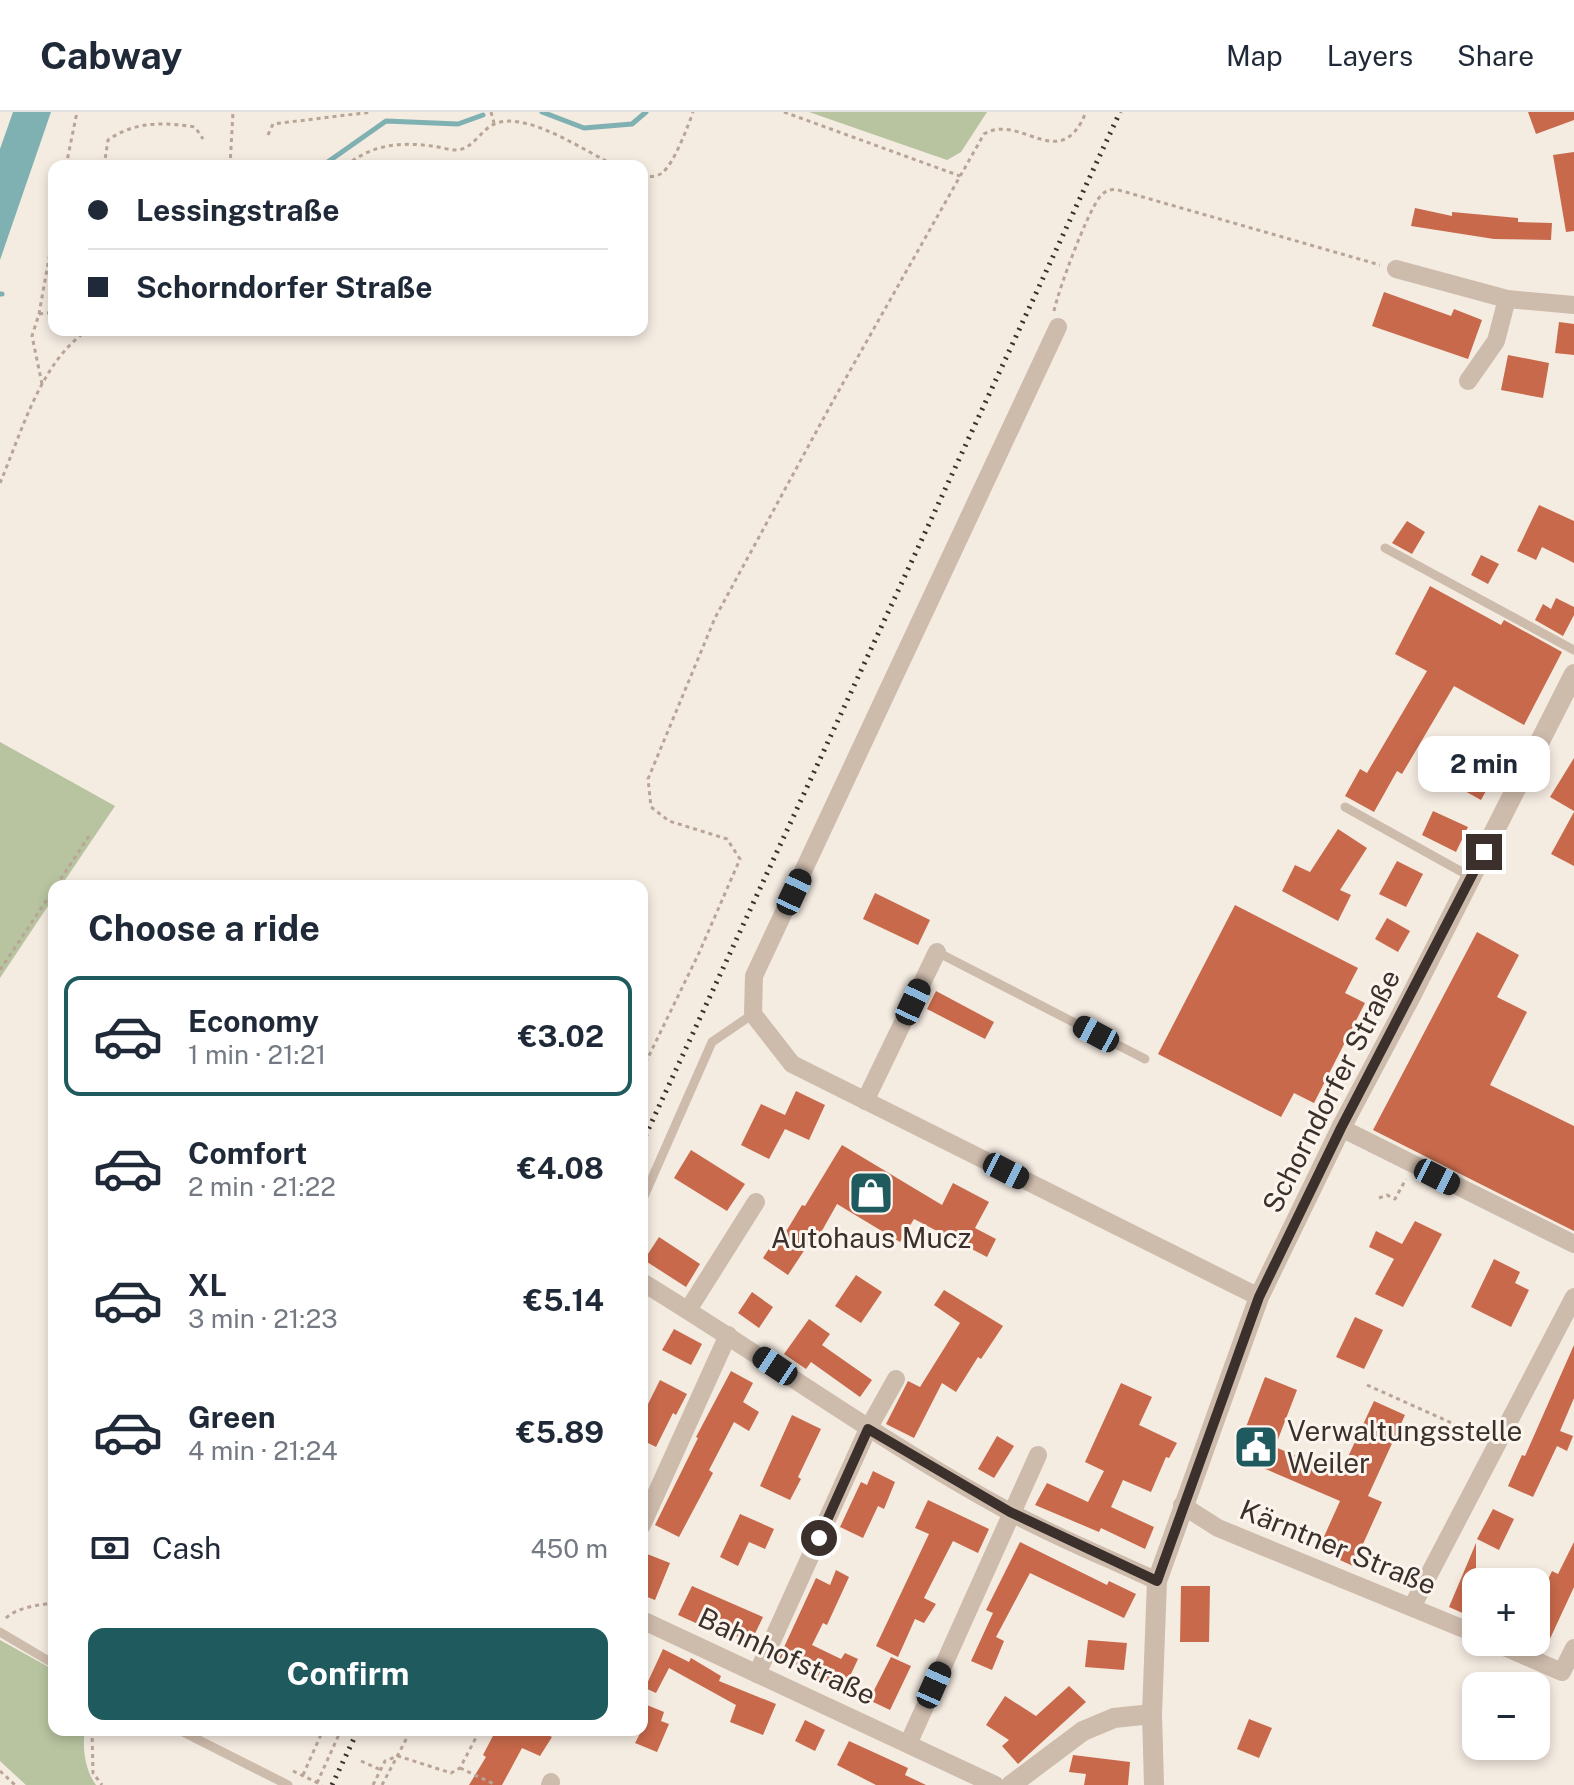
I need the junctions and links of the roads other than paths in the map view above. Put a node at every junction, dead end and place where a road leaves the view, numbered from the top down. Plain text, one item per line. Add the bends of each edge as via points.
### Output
1 (1396, 269) road end
2 (1507, 299) junction
3 (1574, 305) edge
4 (1055, 321) road end
5 (1468, 381) dead end
6 (1385, 548) dead end
7 (1574, 650) edge
8 (1574, 674) edge
9 (1345, 807) dead end
10 (1471, 877) junction
11 (937, 952) joint
12 (753, 1014) junction
13 (1145, 1059) dead end
14 (865, 1101) junction
15 (1341, 1128) junction
16 (648, 1187) edge
17 (756, 1202) dead end
18 (1574, 1244) edge
19 (648, 1286) edge
20 (1259, 1297) junction
21 (1574, 1297) edge
22 (688, 1310) junction
23 (728, 1335) junction
24 (896, 1379) dead end
25 (868, 1429) junction
26 (1038, 1455) dead end
27 (1182, 1505) junction
28 (648, 1512) edge
29 (1010, 1512) junction
30 (1157, 1581) junction
31 (1412, 1607) junction
32 (648, 1623) edge
33 (1462, 1628) edge
34 (0, 1632) edge
35 (1574, 1648) edge
36 (1525, 1656) edge
37 (48, 1660) edge
38 (757, 1674) junction
39 (1152, 1714) junction
40 (191, 1736) edge
41 (909, 1742) junction
42 (288, 1785) edge
43 (995, 1785) edge
44 (1011, 1785) edge
45 (1154, 1785) edge

1 - 2 street
2 - 3 street
2 - 5 street via 1496,341
4 - 12 street via 754,976
6 - 7 lane
8 - 10 street, Schorndorfer Straße
9 - 10 lane
10 - 15 street, Schorndorfer Straße
11 - 13 lane
11 - 14 street
12 - 14 street via 792,1064
12 - 16 lane via 712,1042
14 - 20 street
15 - 18 street
15 - 20 street, Schorndorfer Straße
17 - 22 street
19 - 22 street
20 - 27 street, Schorndorfer Straße
21 - 31 street
22 - 23 street
23 - 25 street
23 - 28 street
24 - 25 street
25 - 29 street
25 - 38 street
26 - 29 street
27 - 30 street, Schorndorfer Straße
27 - 31 street, Kärntner Straße via 1218,1528
29 - 30 street
29 - 41 street
30 - 39 street, Schorndorfer Straße
31 - 33 street, Kärntner Straße
32 - 38 street, Bahnhofstraße
34 - 37 lane
35 - 36 street via 1562,1672
38 - 41 street, Bahnhofstraße
39 - 44 street via 1114,1718 1083,1731
39 - 45 street, Schorndorfer Straße
40 - 42 lane
41 - 43 street, Bahnhofstraße

